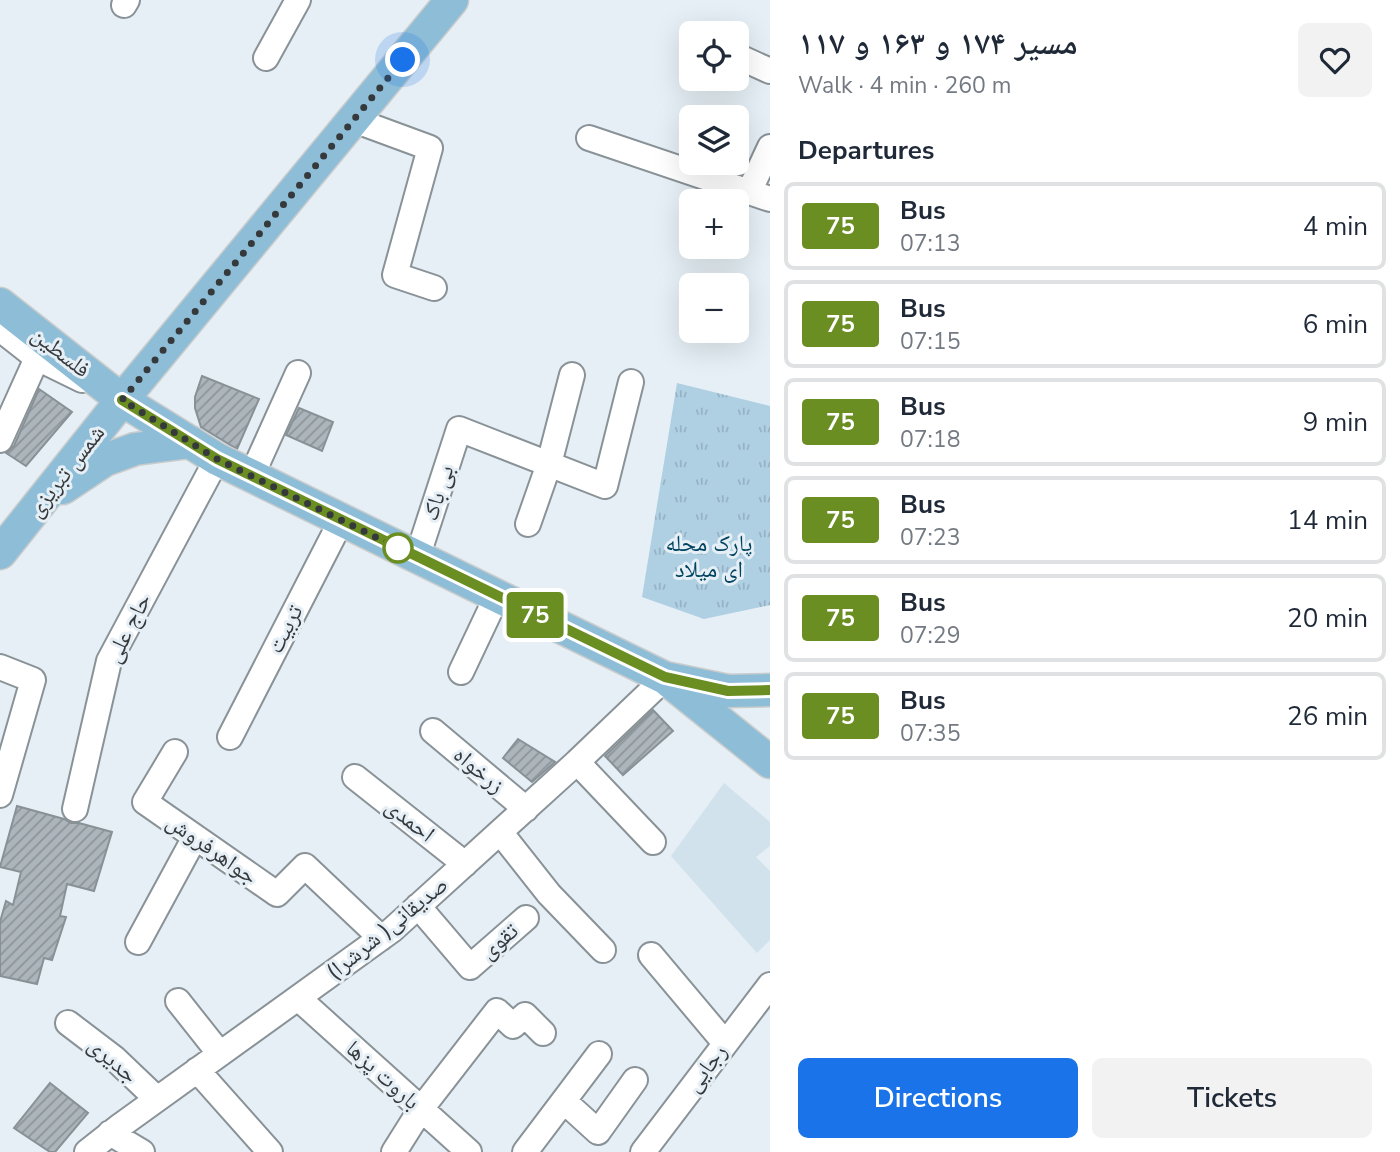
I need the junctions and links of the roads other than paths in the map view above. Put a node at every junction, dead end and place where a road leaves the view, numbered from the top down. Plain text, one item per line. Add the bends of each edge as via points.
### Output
1 (298, 0) edge
2 (452, 0) edge
3 (266, 58) dead end
4 (749, 61) edge
5 (770, 71) edge
6 (354, 120) junction
7 (589, 138) dead end
8 (770, 147) edge
9 (760, 196) edge
10 (434, 288) dead end
11 (0, 304) edge
12 (0, 329) edge
13 (37, 358) junction
14 (298, 373) dead end
15 (572, 376) dead end
16 (631, 382) dead end
17 (122, 400) junction
18 (0, 440) edge
19 (190, 442) junction
20 (217, 459) junction
21 (549, 464) junction
22 (252, 475) junction
23 (341, 521) junction
24 (26, 522) junction
25 (528, 524) dead end
26 (0, 553) edge
27 (417, 558) junction
28 (497, 596) junction
29 (0, 667) edge
30 (461, 672) dead end
31 (665, 677) junction
32 (770, 690) edge
33 (433, 731) dead end
34 (230, 737) dead end
35 (175, 752) dead end
36 (577, 762) junction
37 (770, 762) edge
38 (355, 777) dead end
39 (0, 795) edge
40 (526, 809) junction
41 (75, 810) dead end
42 (500, 832) junction
43 (195, 837) junction
44 (653, 842) dead end
45 (465, 864) junction
46 (418, 906) junction
47 (526, 918) dead end
48 (381, 938) junction
49 (138, 942) dead end
50 (603, 950) dead end
51 (651, 955) dead end
52 (770, 985) edge
53 (298, 998) junction
54 (178, 1001) dead end
55 (68, 1023) dead end
56 (543, 1033) dead end
57 (725, 1043) junction
58 (220, 1054) junction
59 (599, 1054) dead end
60 (197, 1070) junction
61 (635, 1080) dead end
62 (157, 1099) junction
63 (565, 1102) junction
64 (421, 1109) junction
65 (110, 1133) junction
66 (457, 1148) edge
67 (87, 1152) edge
68 (142, 1152) edge
69 (270, 1152) edge
70 (394, 1152) edge
71 (525, 1152) edge
72 (643, 1152) edge

1 - 3 street
2 - 6 main road, شمس تبریزی
4 - 5 street
6 - 10 street via 430,148 395,275
6 - 17 main road, شمس تبریزی
7 - 9 street
8 - 9 street
11 - 17 main road, فلسطین
12 - 13 street
13 - 17 street
13 - 18 street
14 - 22 street
15 - 21 street
16 - 21 street via 605,486
17 - 19 main road, فلسطین
17 - 24 main road, شمس تبریزی
19 - 20 main road, فلسطین
19 - 24 main road via 135,449 105,460 66,486
20 - 22 main road, فلسطین
20 - 41 street, حاج علی via 109,662
21 - 25 street
21 - 27 street, بی باک via 459,429
22 - 23 main road, فلسطین
23 - 27 main road, فلسطین
23 - 34 street, تربیت
24 - 26 main road, شمس تبریزی
27 - 28 main road, فلسطین
28 - 30 street
28 - 31 main road, فلسطین
29 - 39 street via 33,680
31 - 32 main road via 728,691
31 - 36 street, (شرشرا )صدیقانی
31 - 37 main road
33 - 40 street, زرخواه
35 - 43 street, جواهرفروش via 145,802
36 - 40 street, (شرشرا )صدیقانی
36 - 44 street
38 - 45 street, احمدی
40 - 42 street, (شرشرا )صدیقانی
42 - 45 street, (شرشرا )صدیقانی
42 - 50 street
43 - 48 street, جواهرفروش via 277,894 306,866
43 - 49 street
45 - 46 street, (شرشرا )صدیقانی
46 - 47 street, تقوی via 470,967
46 - 48 street, (شرشرا )صدیقانی
48 - 53 street, (شرشرا )صدیقانی
51 - 57 street
52 - 57 street, رجایی
53 - 58 street, (شرشرا )صدیقانی
53 - 64 street, باروت پزها
54 - 58 street
55 - 62 street, جدیری
56 - 64 street via 525,1015 513,1026 496,1011
57 - 72 street, رجایی
58 - 60 street, (شرشرا )صدیقانی
59 - 63 street
60 - 62 street, (شرشرا )صدیقانی
60 - 69 street
61 - 63 street via 598,1132
62 - 65 street, (شرشرا )صدیقانی
63 - 71 street
64 - 66 street, باروت پزها
64 - 70 street
65 - 67 street, (شرشرا )صدیقانی
65 - 68 street

